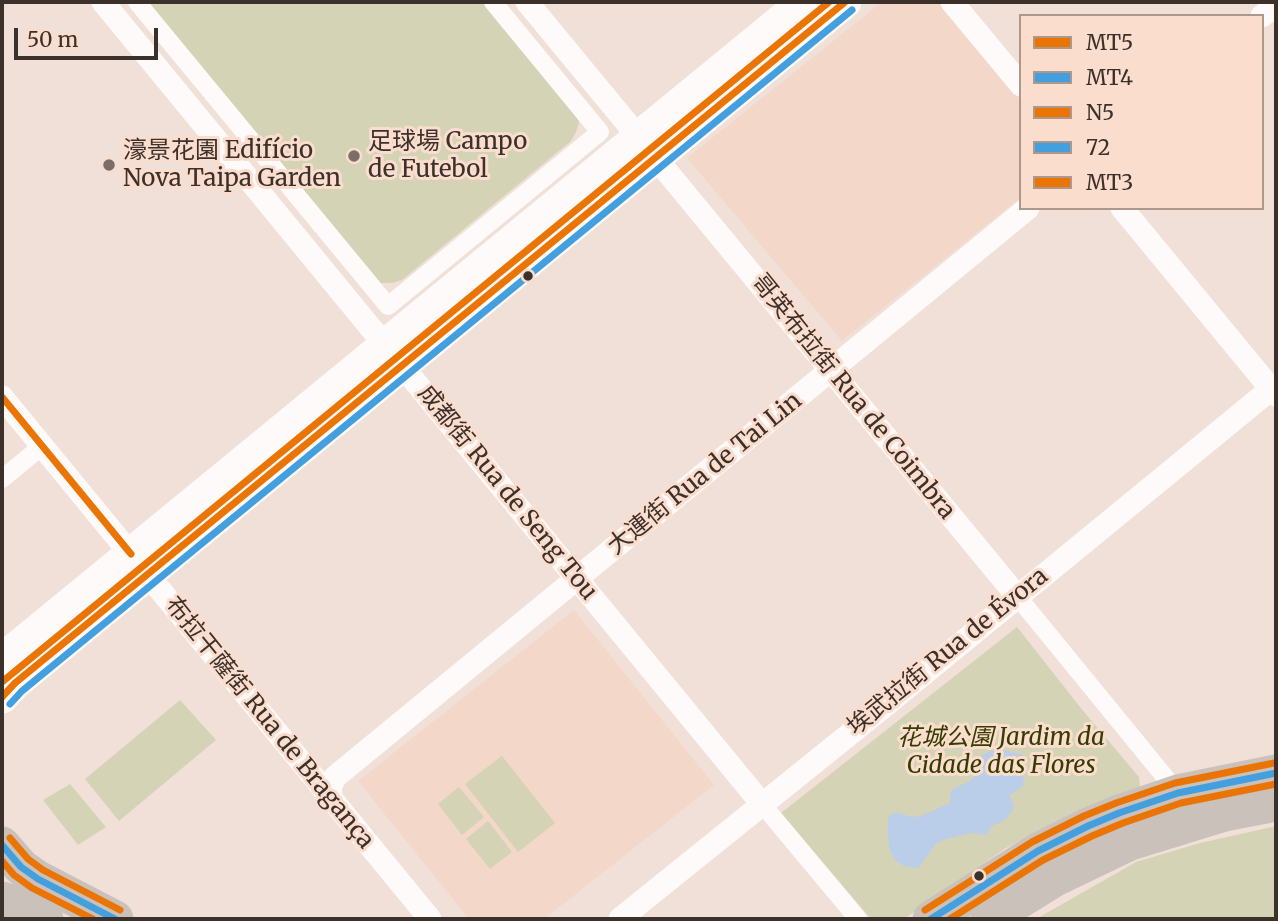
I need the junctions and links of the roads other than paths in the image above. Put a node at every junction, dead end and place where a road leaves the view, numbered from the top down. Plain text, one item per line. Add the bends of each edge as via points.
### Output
1 (103, 2) edge
2 (137, 2) edge
3 (493, 2) edge
4 (527, 2) edge
5 (804, 2) edge
6 (845, 2) edge
7 (952, 2) edge
8 (1019, 83) edge
9 (647, 147) junction
10 (1026, 210) edge
11 (1124, 210) edge
12 (394, 355) junction
13 (831, 370) junction
14 (1275, 390) edge
15 (2, 397) edge
16 (42, 446) junction
17 (2, 479) edge
18 (139, 564) junction
19 (577, 579) junction
20 (1017, 596) junction
21 (2, 660) edge
22 (2, 697) edge
23 (1276, 773) edge
24 (327, 784) junction
25 (1178, 793) junction
26 (1276, 803) edge
27 (762, 804) junction
28 (2, 845) edge
29 (2, 900) edge
30 (45, 919) edge
31 (115, 919) edge
32 (430, 919) edge
33 (620, 919) edge
34 (858, 919) edge
35 (931, 919) edge
36 (989, 919) edge

1 - 12 street, 成都街 Rua de Seng Tou
2 - 3 street via 387,306 600,132
4 - 9 street, 哥英布拉街 Rua de Coimbra
5 - 9 main road
6 - 9 main road
7 - 8 street
9 - 12 main road
9 - 13 street, 哥英布拉街 Rua de Coimbra
10 - 13 street, 大連街 Rua de Tai Lin
11 - 14 street
12 - 18 main road
12 - 19 street, 成都街 Rua de Seng Tou
13 - 19 street, 大連街 Rua de Tai Lin
13 - 20 street, 哥英布拉街 Rua de Coimbra
14 - 20 street, 埃武拉街 Rua de Évora
15 - 16 street, 布拉干薩街 Rua de Bragança
16 - 17 street
16 - 18 street, 布拉干薩街 Rua de Bragança
18 - 21 main road
18 - 22 main road
18 - 24 street, 布拉干薩街 Rua de Bragança
19 - 24 street, 大連街 Rua de Tai Lin
19 - 27 street, 成都街 Rua de Seng Tou
20 - 25 street, 哥英布拉街 Rua de Coimbra
20 - 27 street, 埃武拉街 Rua de Évora
23 - 25 main road
24 - 32 street, 布拉干薩街 Rua de Bragança
25 - 35 main road via 1119,813 1038,851
26 - 36 main road via 1224,813 1130,842 1055,878
27 - 33 street, 埃武拉街 Rua de Évora
27 - 34 street, 成都街 Rua de Seng Tou
28 - 31 main road via 38,879
29 - 30 main road

